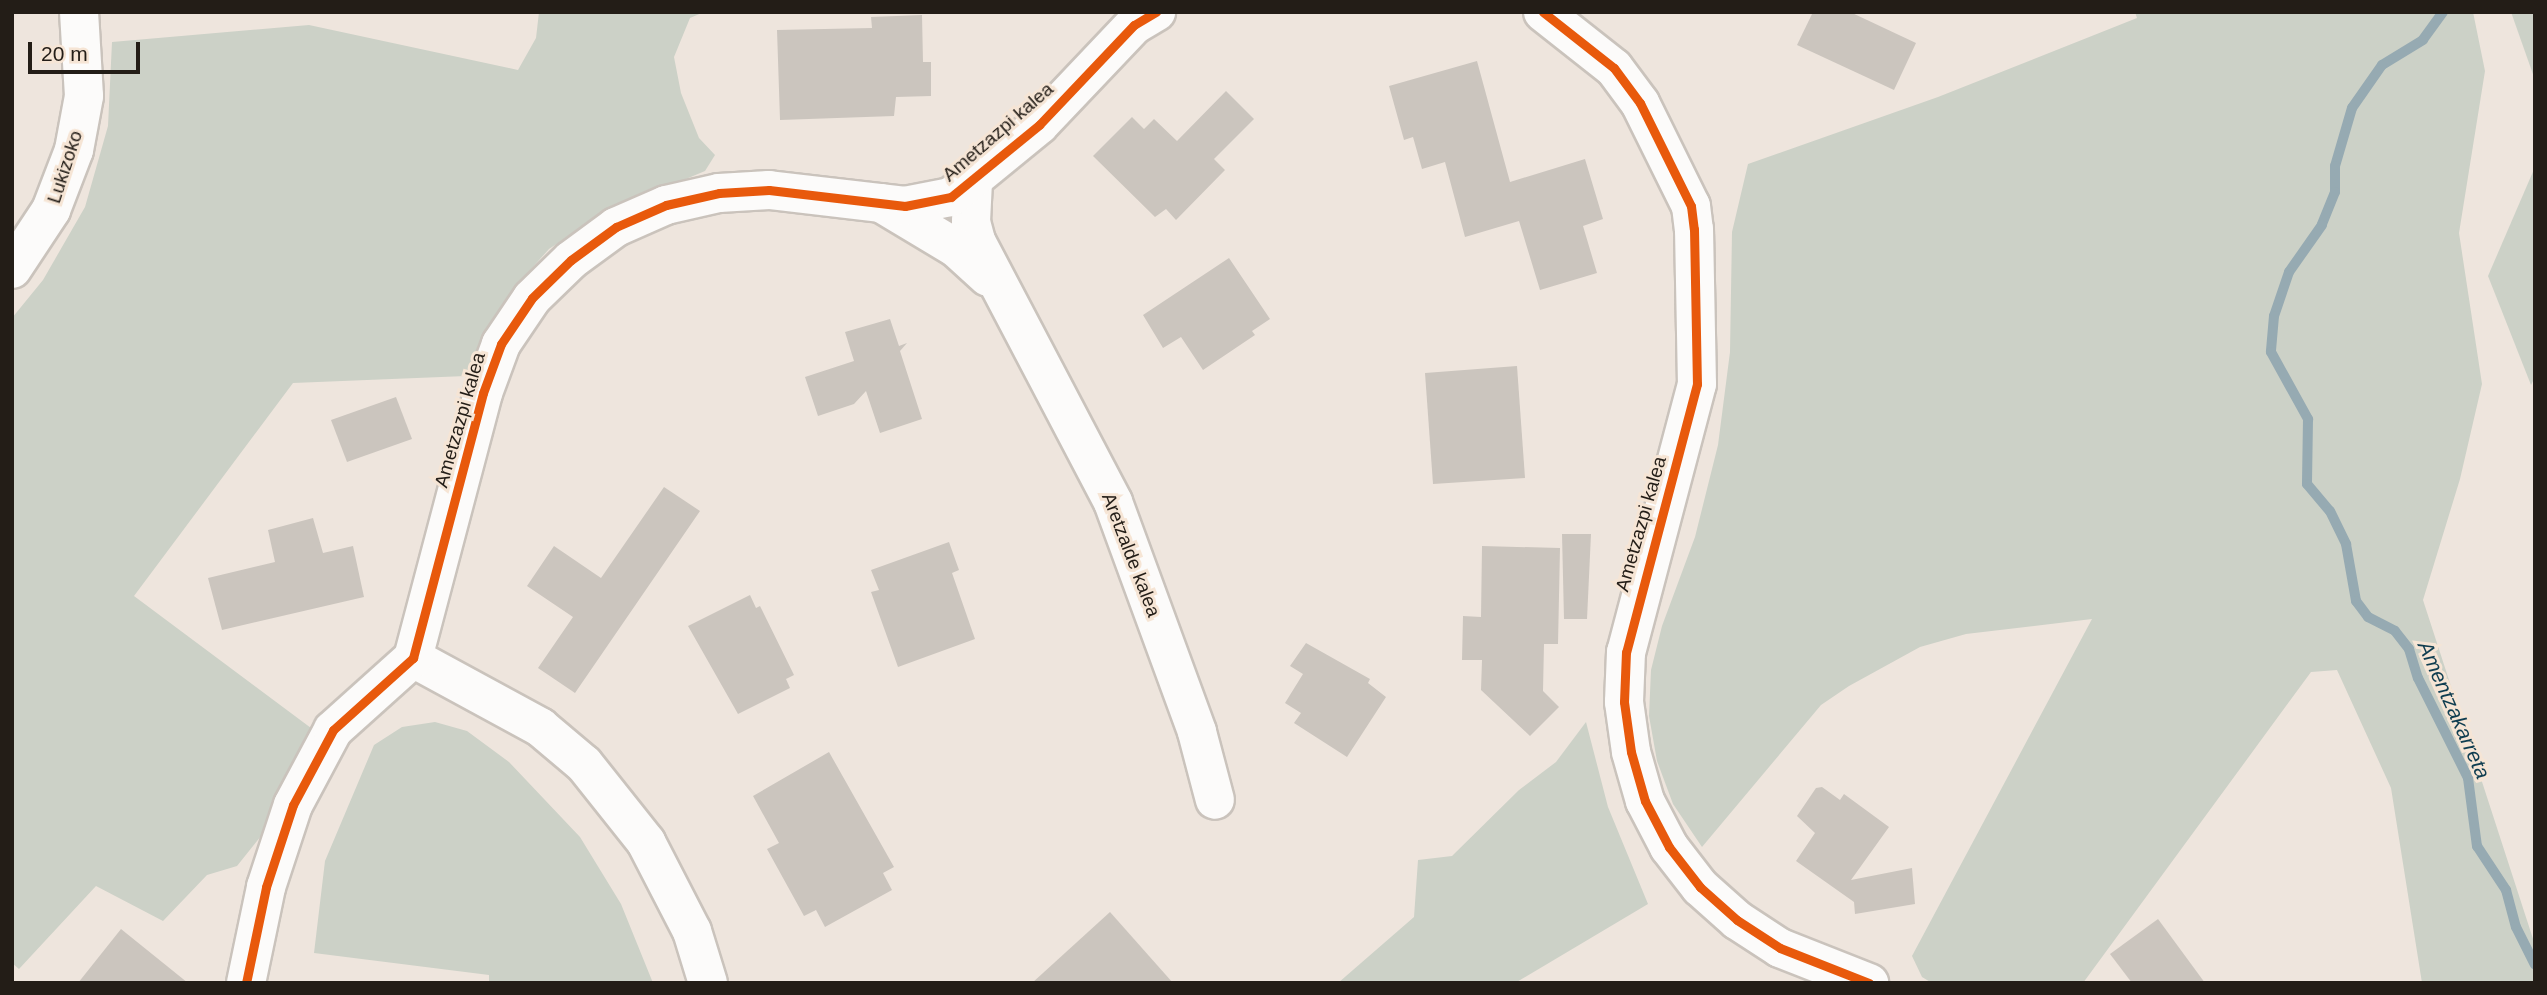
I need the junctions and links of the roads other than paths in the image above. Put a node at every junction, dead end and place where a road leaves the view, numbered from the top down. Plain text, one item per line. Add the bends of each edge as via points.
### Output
1 (79, 12) edge
2 (1156, 12) edge
3 (1543, 12) edge
4 (973, 181) junction
5 (881, 203) junction
6 (12, 269) edge
7 (997, 285) junction
8 (413, 658) junction
9 (1215, 800) dead end
10 (246, 983) edge
11 (708, 983) edge
12 (1869, 983) edge

1 - 6 street, Lukizoko via 84,96 75,150 51,210
2 - 4 street, Ametzazpi kalea via 1134,25 1039,125
3 - 12 street, Ametzazpi kalea via 1614,68 1640,103 1690,206 1694,229 1697,384 1626,652 1625,715 1630,752 1645,801 1677,857 1737,920 1780,948
4 - 5 street, Ametzazpi kalea via 951,197 905,206
4 - 7 street, Aretzalde kalea via 971,222
5 - 7 street, Aretzalde kalea via 956,248
5 - 8 street, Ametzazpi kalea via 769,190 719,193 653,210 616,227 571,260 532,298 501,344 429,583
7 - 9 street, Aretzalde kalea via 1113,502 1197,732
8 - 10 street via 333,730 293,805 266,887
8 - 11 street via 540,727 584,764 646,842 692,931

